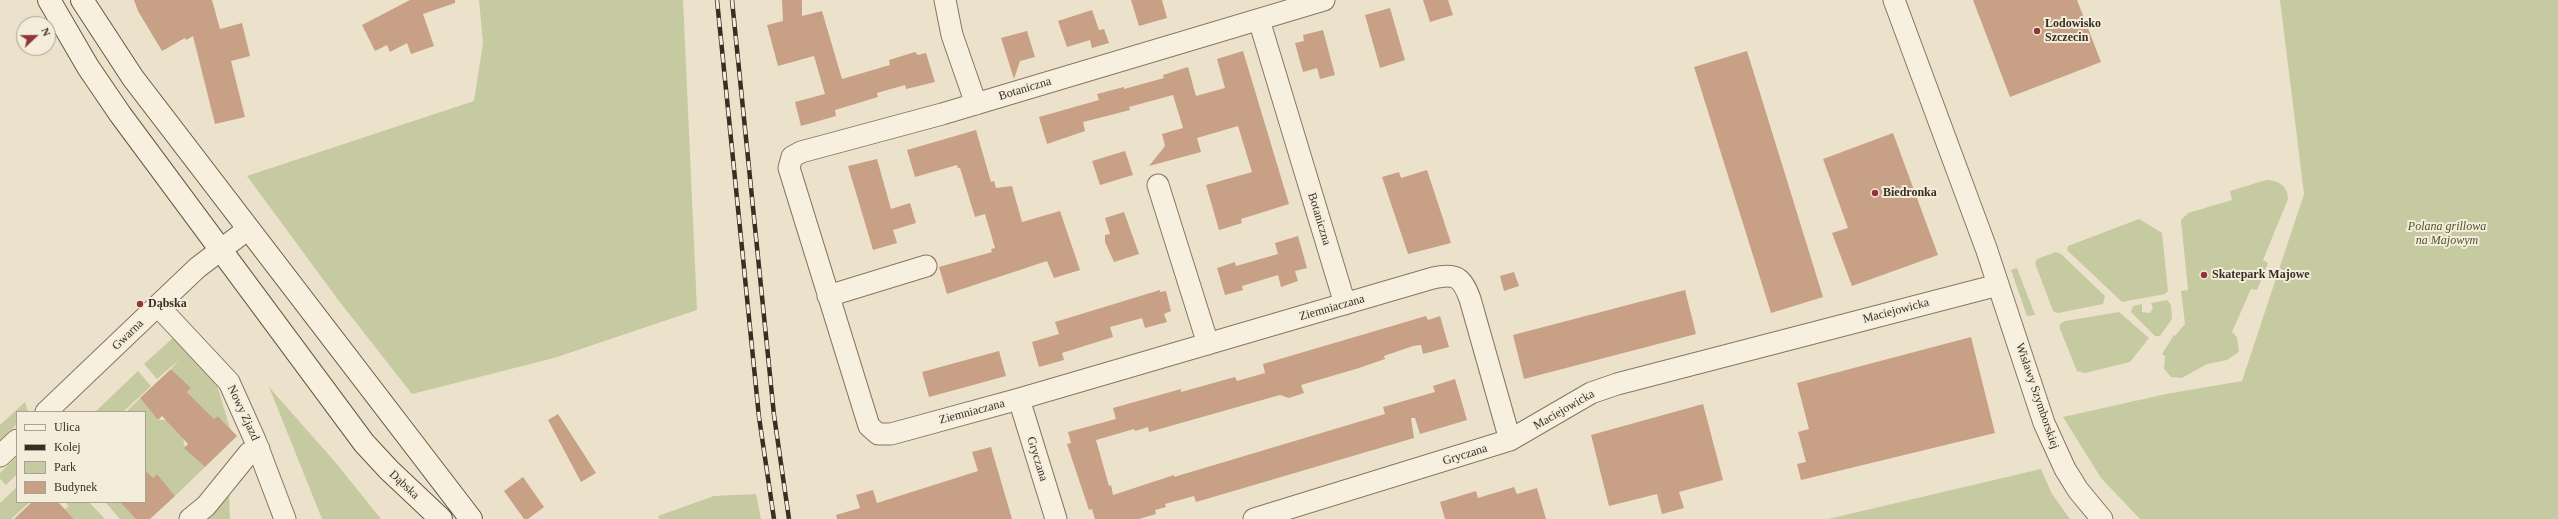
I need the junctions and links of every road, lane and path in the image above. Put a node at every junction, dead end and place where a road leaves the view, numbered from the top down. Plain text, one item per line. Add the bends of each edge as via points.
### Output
1 (49, 0) edge
2 (82, 0) edge
3 (945, 0) edge
4 (1324, 0) edge
5 (1894, 0) edge
6 (1259, 20) junction
7 (976, 104) junction
8 (792, 157) joint
9 (1158, 185) dead end
10 (248, 229) junction
11 (220, 249) junction
12 (926, 266) dead end
13 (1998, 285) junction
14 (828, 296) junction
15 (1345, 304) junction
16 (158, 306) junction
17 (1208, 344) junction
18 (1019, 400) junction
19 (47, 411) edge
20 (1510, 440) junction
21 (16, 441) edge
22 (259, 449) junction
23 (0, 456) edge
24 (190, 519) edge
25 (285, 519) edge
26 (441, 519) edge
27 (471, 519) edge
28 (1056, 519) edge
29 (1254, 519) edge
30 (2102, 519) edge

1 - 11 street, Dąbska via 92,73
2 - 10 street via 133,78
3 - 7 street via 952,35
4 - 6 street, Botaniczna
5 - 13 street
6 - 7 street, Botaniczna
6 - 15 street, Botaniczna
7 - 8 street, Botaniczna
8 - 14 street, Ziemniaczana via 789,168
9 - 17 street
10 - 11 street, Gwarna
10 - 27 street
11 - 16 street, Gwarna
11 - 26 street, Dąbska via 374,455
12 - 14 street
13 - 20 street, Maciejowicka via 1617,384 1591,393
13 - 30 street, Wisławy Szymborskiej via 2051,442 2075,486
14 - 18 street, Ziemniaczana via 869,426 878,434 891,434
15 - 17 street, Ziemniaczana
15 - 20 street, Ziemniaczana via 1433,278 1457,277 1465,285 1470,299
16 - 19 street, Gwarna
16 - 22 street, Nowy Zjazd via 229,382
17 - 18 street, Ziemniaczana
18 - 28 street, Gryczana
20 - 29 street, Gryczana
21 - 23 street
22 - 24 street via 249,453 206,506
22 - 25 street, Nowy Zjazd

